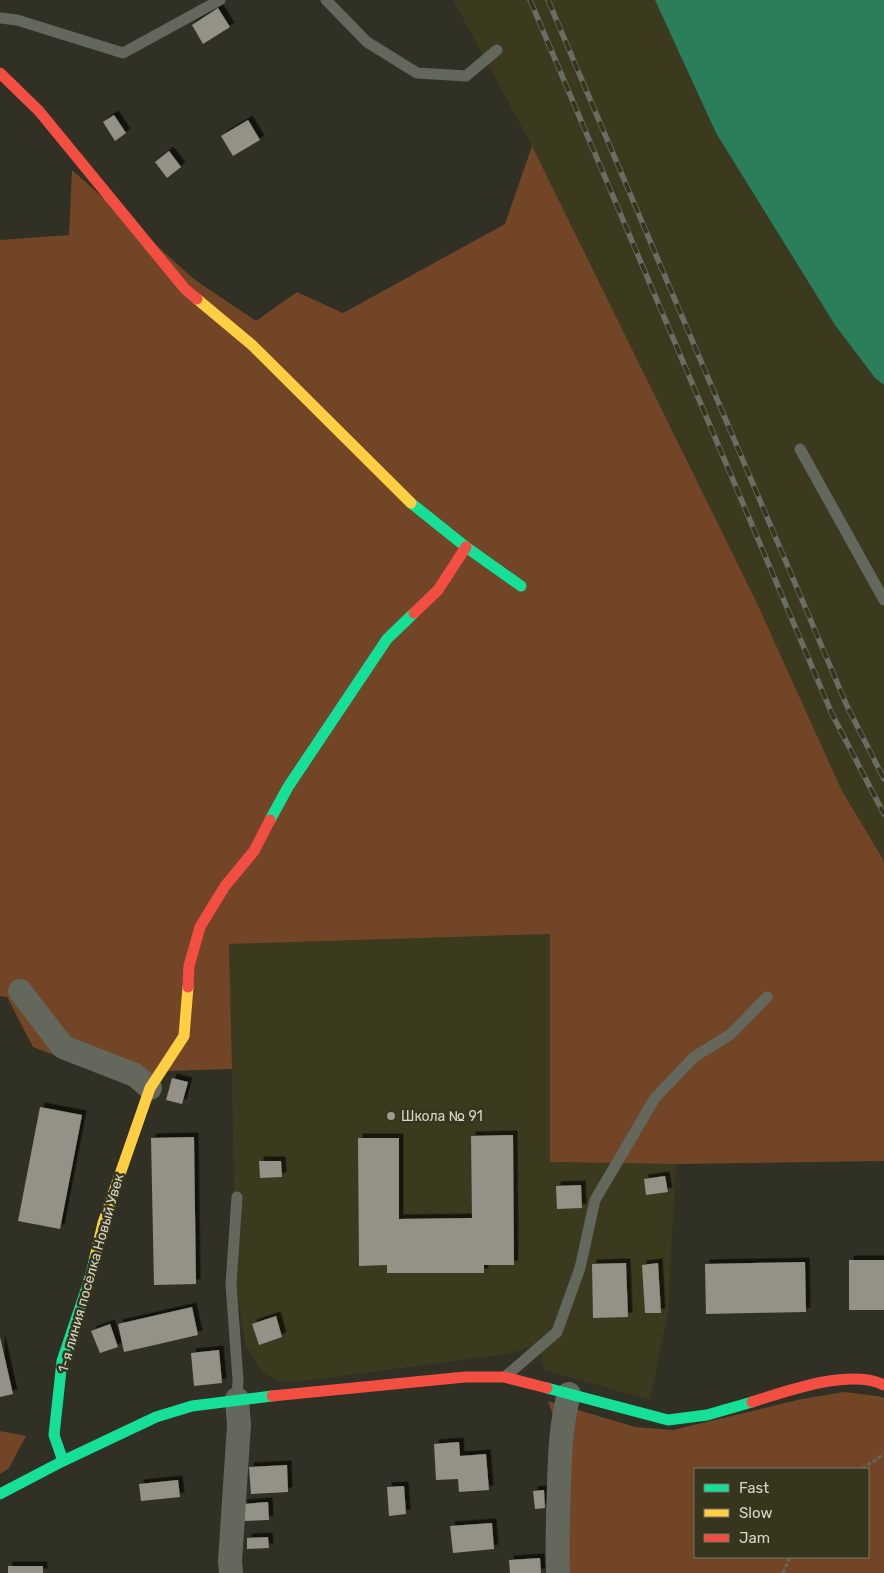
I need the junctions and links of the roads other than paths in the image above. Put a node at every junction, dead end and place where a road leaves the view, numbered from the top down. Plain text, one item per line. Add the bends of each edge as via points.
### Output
1 (220, 0) edge
2 (326, 0) edge
3 (0, 18) edge
4 (497, 50) dead end
5 (0, 73) edge
6 (800, 449) dead end
7 (466, 547) junction
8 (521, 586) dead end
9 (884, 600) edge
10 (20, 990) dead end
11 (767, 997) dead end
12 (150, 1088) junction
13 (237, 1197) dead end
14 (504, 1377) junction
15 (884, 1385) edge
16 (569, 1394) junction
17 (237, 1399) junction
18 (63, 1461) junction
19 (0, 1494) edge
20 (231, 1573) edge
21 (558, 1573) edge

1 - 3 lane via 123,54 17,20
2 - 4 lane via 366,42 416,73 466,76
5 - 7 street via 39,111 185,289 252,345 406,498
6 - 9 lane
7 - 8 street
7 - 12 street, 1-я линия посёлка Новый Увек via 438,590 387,639 288,787 254,851 225,886 200,927 190,966 184,1036
10 - 12 street via 63,1047 135,1075
11 - 14 lane via 732,1034 694,1058 655,1098 595,1200 580,1268 557,1332
12 - 18 street, 1-я линия посёлка Новый Увек via 103,1223 90,1278 62,1361 54,1435
13 - 17 lane via 231,1284
14 - 16 street
14 - 17 street via 465,1377
15 - 16 street via 874,1380 838,1380 801,1387 707,1415 668,1420
16 - 21 street via 563,1416 560,1456
17 - 18 street via 192,1406 156,1417
17 - 20 street via 239,1425
18 - 19 street

